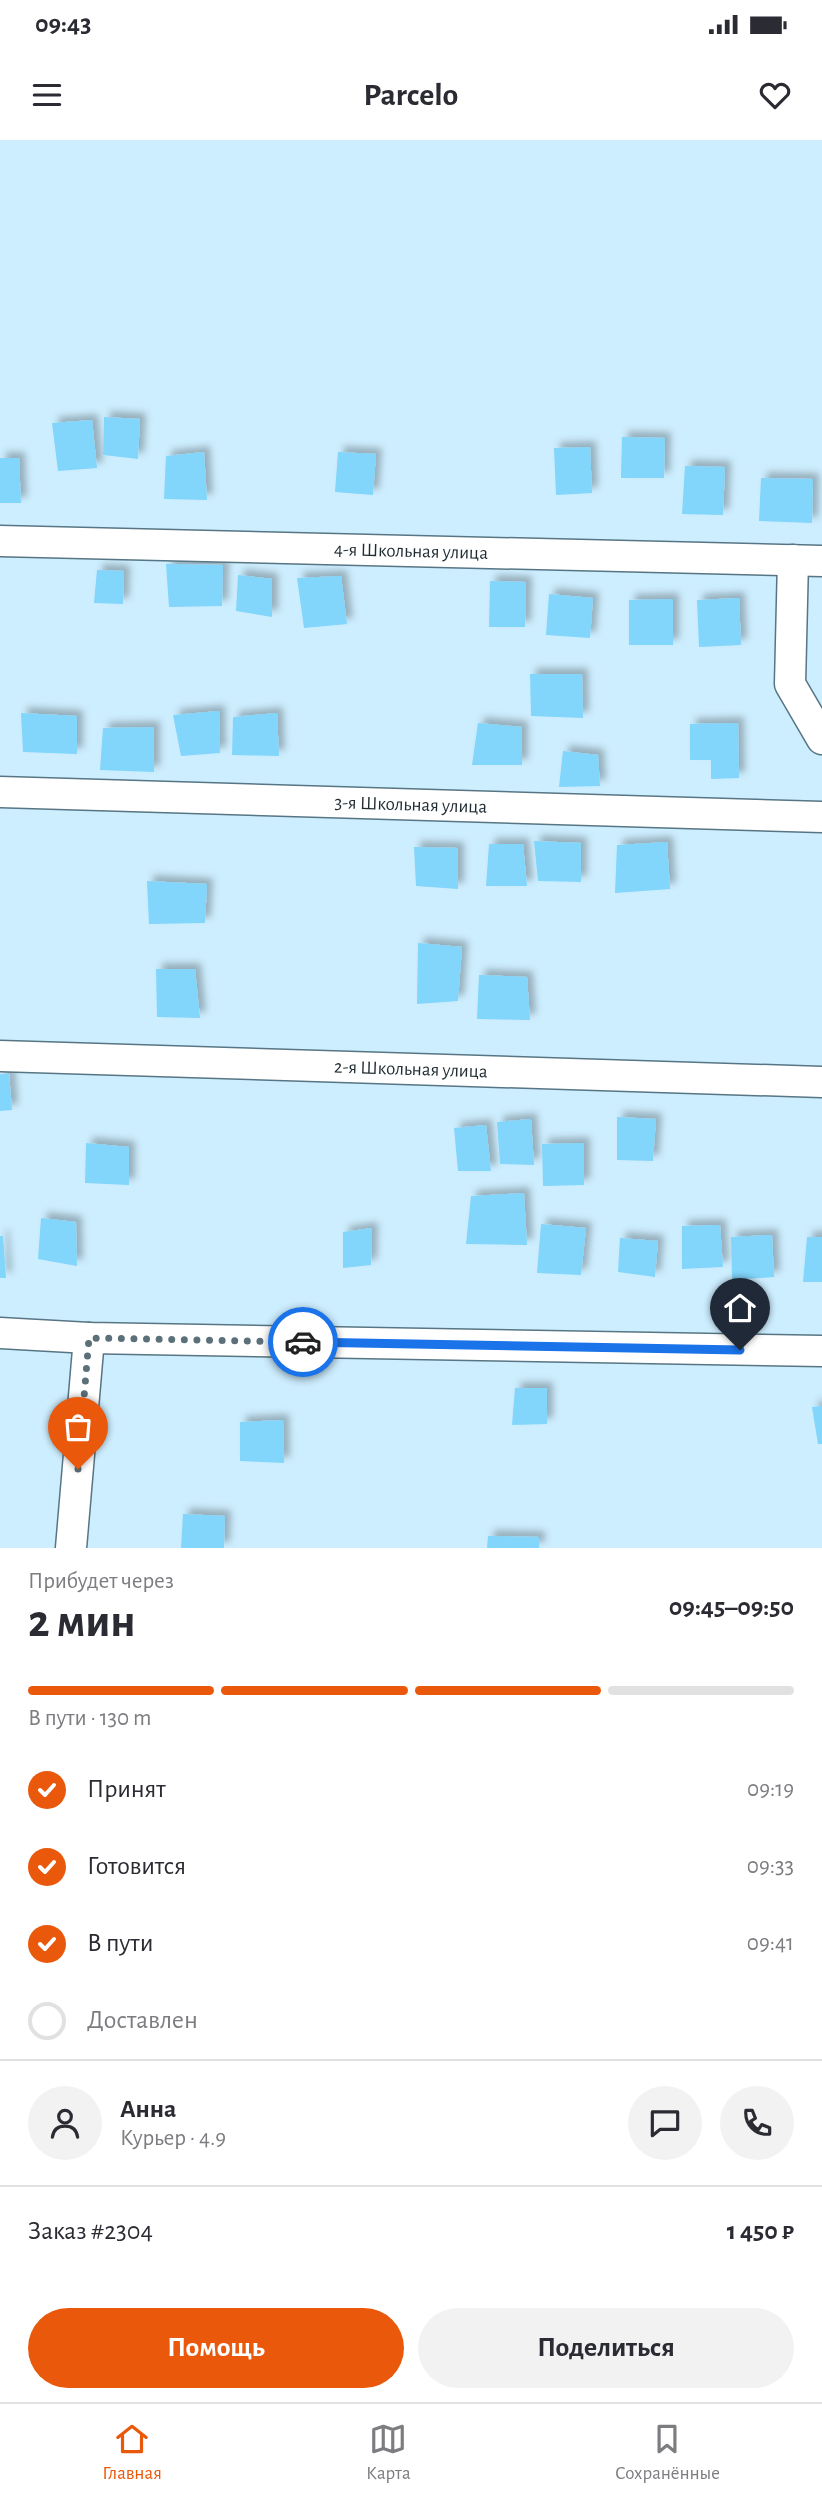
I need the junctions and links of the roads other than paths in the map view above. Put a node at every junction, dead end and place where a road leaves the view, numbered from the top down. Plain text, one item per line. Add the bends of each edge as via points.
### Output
1 (0, 541) edge
2 (808, 561) edge
3 (822, 739) edge
4 (0, 792) edge
5 (822, 817) edge
6 (0, 1056) edge
7 (822, 1082) edge
8 (0, 1333) edge
9 (89, 1338) junction
10 (822, 1352) edge
11 (71, 1548) edge

1 - 2 street, 4-я Школьная улица
2 - 3 street via 790,684
4 - 5 street, 3-я Школьная улица
6 - 7 street, 2-я Школьная улица
8 - 9 street
9 - 10 street
9 - 11 street

